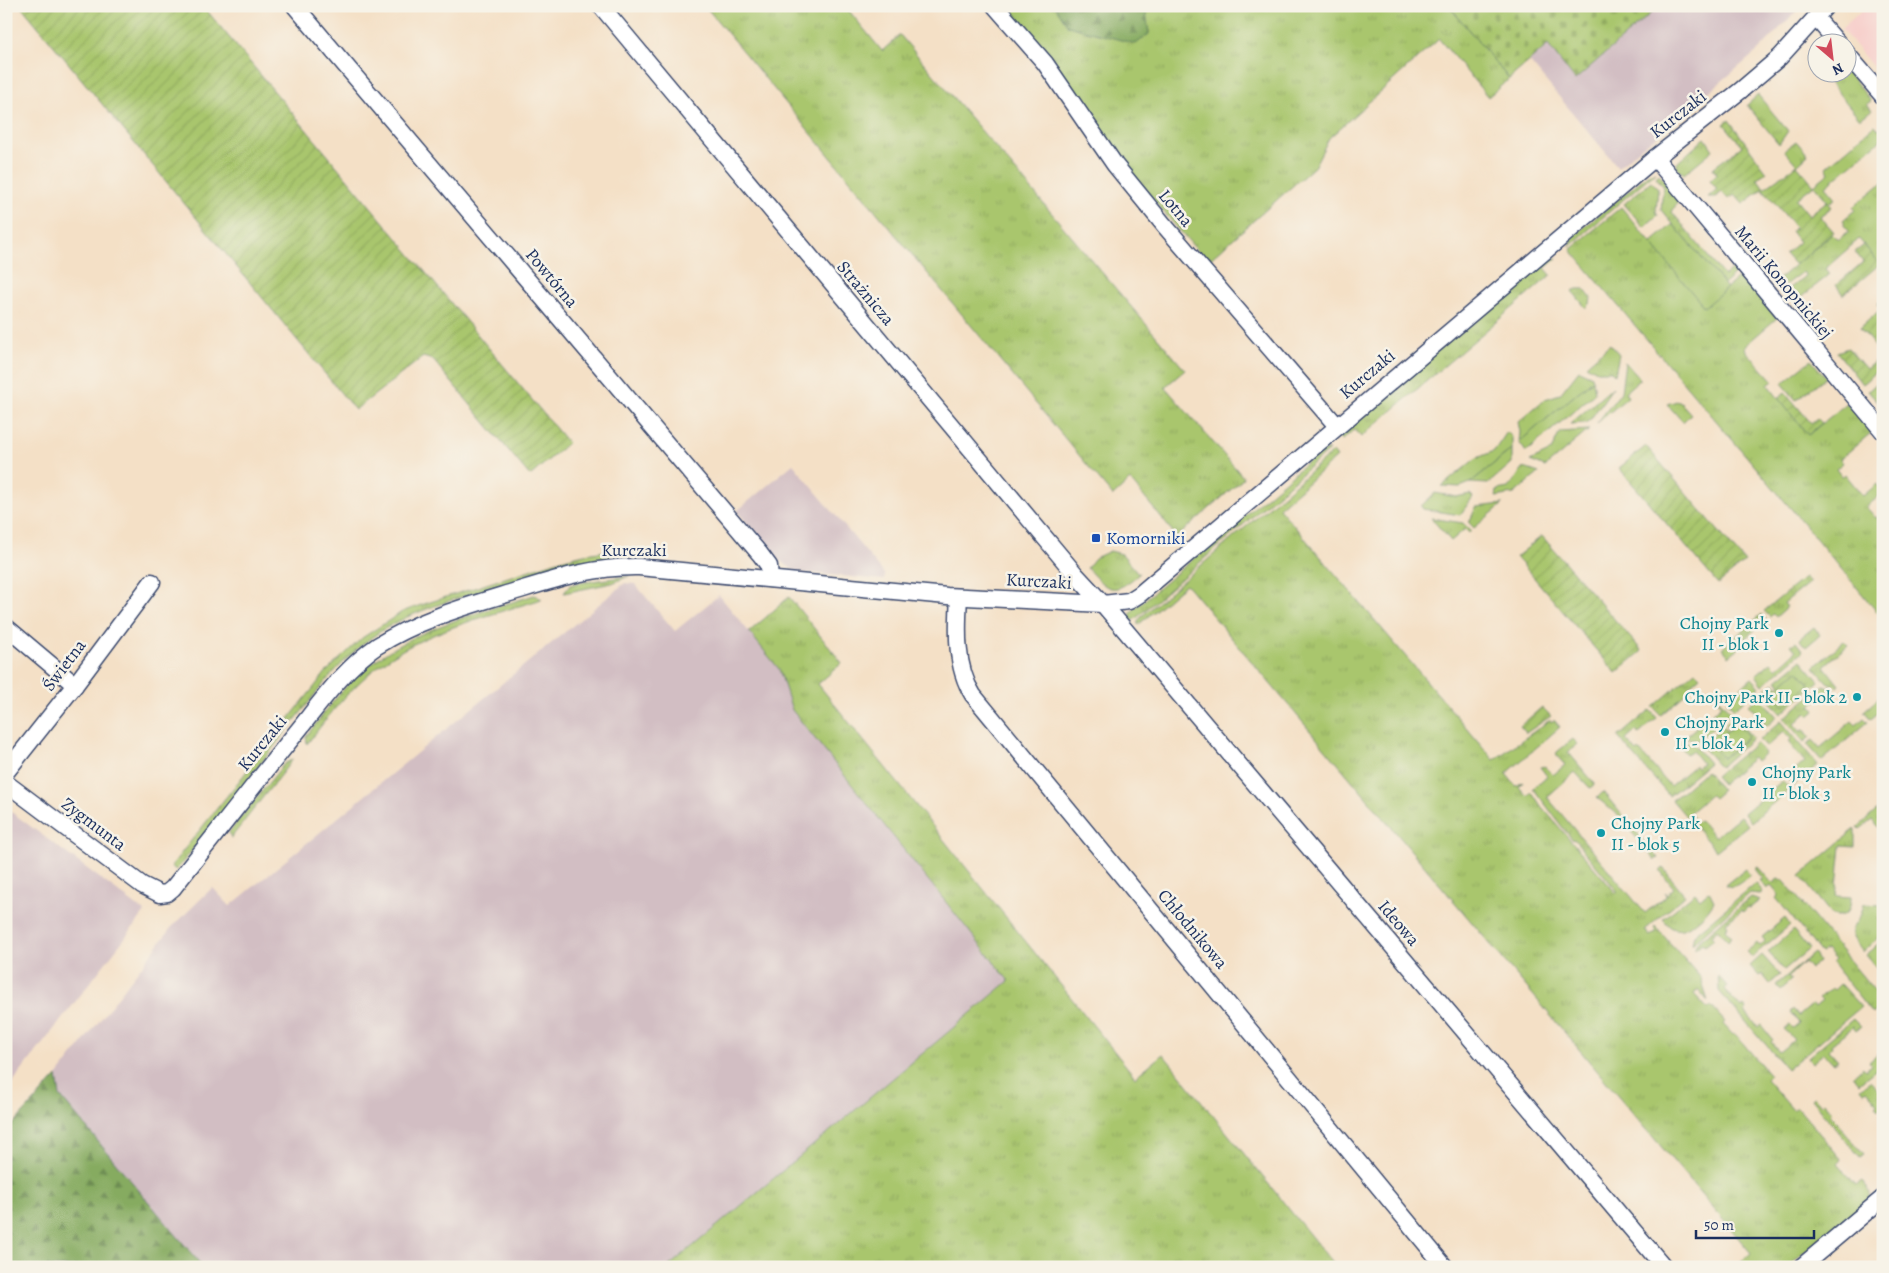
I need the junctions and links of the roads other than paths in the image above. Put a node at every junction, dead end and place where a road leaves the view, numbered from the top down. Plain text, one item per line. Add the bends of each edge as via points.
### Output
1 (296, 6) edge
2 (601, 6) edge
3 (996, 6) edge
4 (1821, 12) edge
5 (1832, 32) edge
6 (1856, 65) edge
7 (1883, 96) edge
8 (1655, 158) junction
9 (1337, 426) junction
10 (1883, 430) edge
11 (770, 579) junction
12 (152, 582) dead end
13 (958, 597) junction
14 (1103, 604) junction
15 (6, 627) edge
16 (75, 686) junction
17 (6, 772) edge
18 (6, 783) edge
19 (160, 894) joint
20 (1883, 1198) edge
21 (1445, 1267) edge
22 (1664, 1267) edge
23 (1801, 1267) edge

1 - 11 street, Powtórna via 760,554 769,566
2 - 14 street, Strażnicza
3 - 9 street, Lotna via 1045,63 1098,142 1164,225
4 - 5 street
4 - 8 street, Kurczaki via 1780,57
6 - 7 street
8 - 9 street, Kurczaki
8 - 10 street, Marii Konopnickiej
9 - 14 street, Kurczaki via 1140,594 1120,603
11 - 13 street, Kurczaki
11 - 19 street, Kurczaki via 639,567 587,570 444,614 403,631 358,661 338,682 173,888
12 - 16 street, Świetna
13 - 14 street, Kurczaki
13 - 21 street, Chłodnikowa via 960,660 973,695
14 - 22 street, Ideowa
15 - 16 street
16 - 17 street, Świetna
18 - 19 street, Zygmunta via 142,885
20 - 23 street

